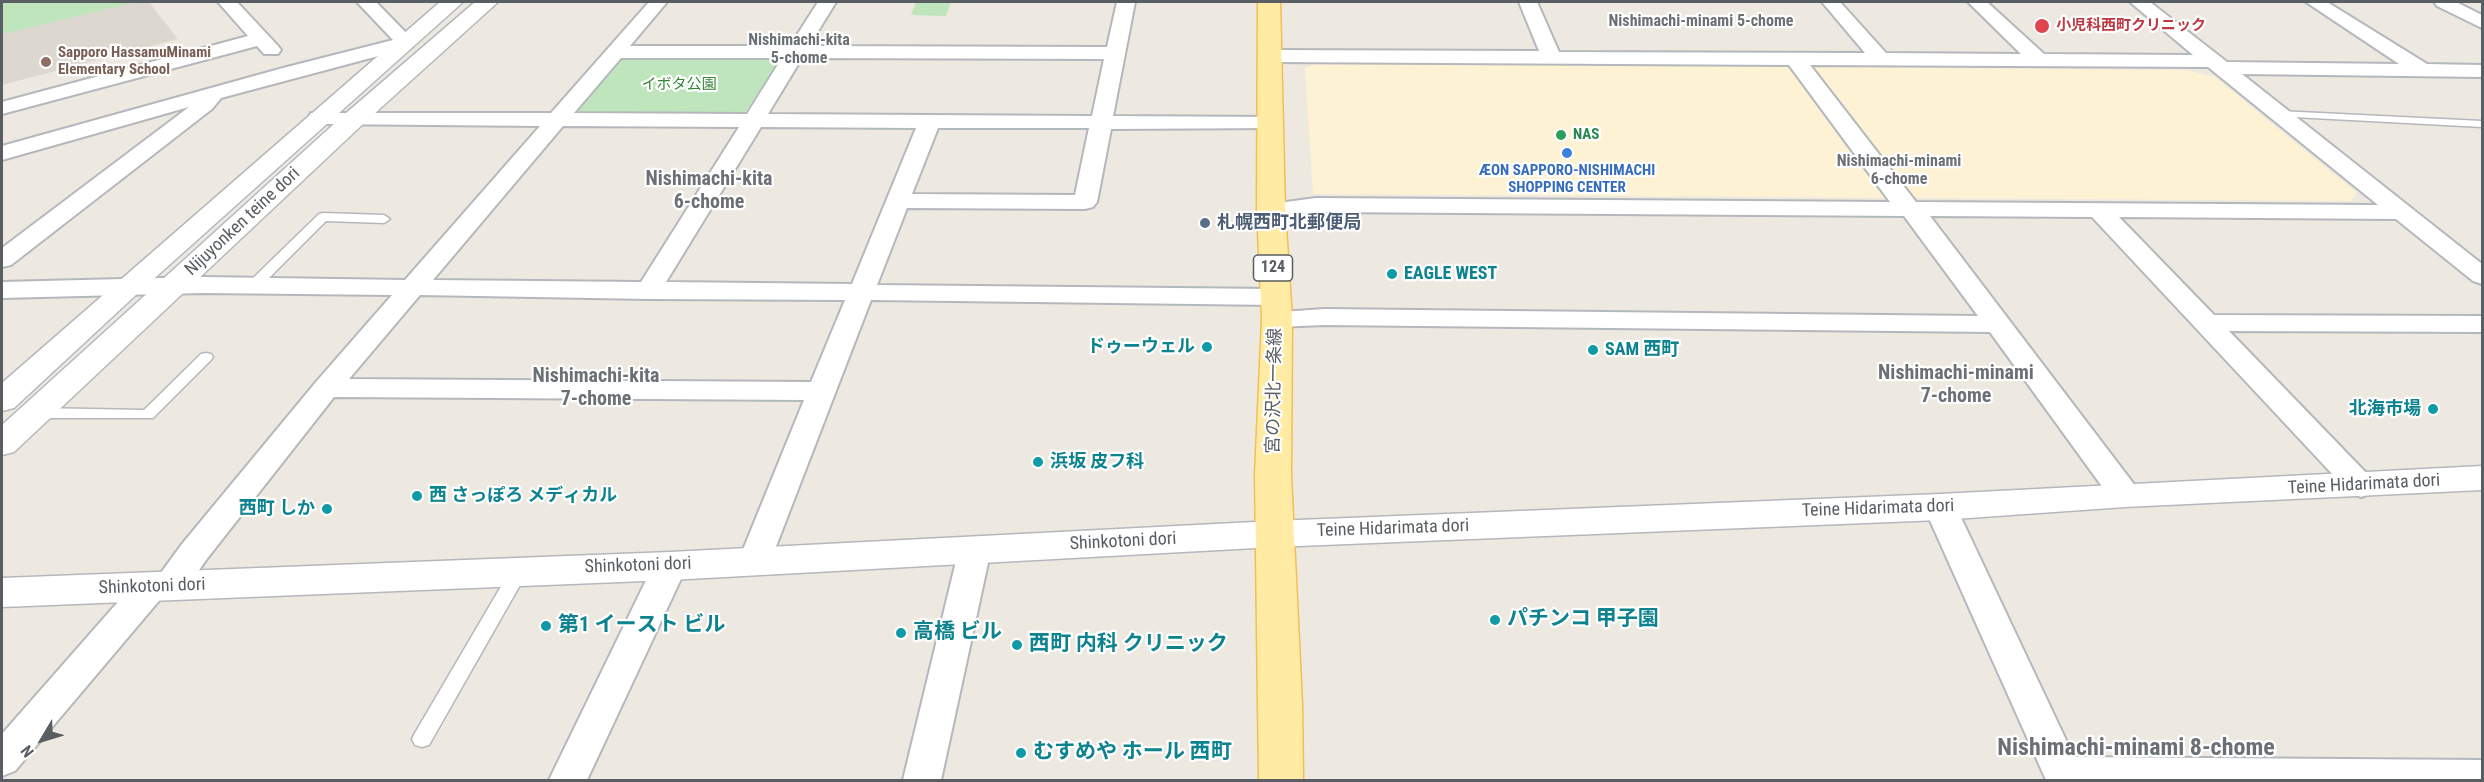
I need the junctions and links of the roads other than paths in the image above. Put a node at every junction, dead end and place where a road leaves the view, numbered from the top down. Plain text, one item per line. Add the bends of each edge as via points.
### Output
1 (227, 2) edge
2 (366, 2) edge
3 (452, 2) edge
4 (487, 2) edge
5 (658, 2) edge
6 (827, 2) edge
7 (1126, 2) edge
8 (1269, 2) edge
9 (1528, 2) edge
10 (1831, 2) edge
11 (1977, 2) edge
12 (2139, 2) edge
13 (2315, 2) edge
14 (2443, 2) edge
15 (2482, 22) edge
16 (261, 39) junction
17 (405, 43) junction
18 (797, 51) junction
19 (615, 52) junction
20 (1116, 53) junction
21 (1269, 56) junction
22 (1552, 58) junction
23 (1795, 59) junction
24 (1881, 60) junction
25 (2039, 60) junction
26 (2217, 65) junction
27 (2422, 70) junction
28 (2482, 71) edge
29 (290, 72) junction
30 (215, 93) junction
31 (2, 108) edge
32 (2279, 114) junction
33 (319, 118) junction
34 (354, 119) junction
35 (556, 120) junction
36 (756, 120) junction
37 (929, 122) junction
38 (1102, 123) junction
39 (1271, 123) junction
40 (2482, 124) edge
41 (11, 150) edge
42 (2, 166) edge
43 (897, 201) junction
44 (1910, 209) junction
45 (2098, 209) junction
46 (1271, 210) junction
47 (2402, 212) junction
48 (384, 219) dead end
49 (2, 260) edge
50 (2482, 276) edge
51 (174, 285) junction
52 (254, 285) junction
53 (126, 287) junction
54 (412, 288) junction
55 (2, 290) edge
56 (648, 291) junction
57 (859, 294) junction
58 (1276, 308) junction
59 (2206, 323) junction
60 (1998, 324) junction
61 (2482, 324) edge
62 (206, 357) dead end
63 (326, 388) junction
64 (821, 392) junction
65 (2, 400) edge
66 (36, 412) junction
67 (2, 444) edge
68 (2482, 478) edge
69 (2361, 486) junction
70 (2125, 495) junction
71 (1940, 507) junction
72 (1274, 534) junction
73 (975, 549) junction
74 (754, 561) junction
75 (670, 566) junction
76 (519, 571) junction
77 (160, 587) junction
78 (2, 593) edge
79 (422, 739) dead end
80 (2, 760) edge
81 (2482, 776) edge
82 (2064, 777) edge
83 (2346, 778) edge
84 (568, 780) edge
85 (922, 780) edge
86 (1281, 780) edge

1 - 16 street
2 - 17 street
3 - 17 street, Nijuyonken teine dori
4 - 34 street, Nijuyonken teine dori
5 - 19 street
6 - 18 street
7 - 20 street
8 - 21 main road, 宮の沢北一条線 / 124
9 - 22 street
10 - 24 street
11 - 25 street
12 - 26 street
13 - 27 street
14 - 15 street
16 - 29 street
16 - 31 street
17 - 29 street
17 - 33 street, Nijuyonken teine dori
18 - 19 street
18 - 20 street
18 - 36 street
19 - 35 street
20 - 38 street
21 - 22 street
21 - 39 main road, 宮の沢北一条線 / 124
22 - 23 street
23 - 24 street
23 - 44 street
24 - 25 street
25 - 26 street
26 - 27 street
26 - 32 street
27 - 28 street
29 - 30 street
30 - 41 street
30 - 49 street via 205,105
32 - 40 lane
32 - 47 street
33 - 34 street
33 - 53 street, Nijuyonken teine dori
34 - 35 street
34 - 51 street, Nijuyonken teine dori
35 - 36 street
35 - 54 street
36 - 37 street
36 - 56 street
37 - 38 street
37 - 43 street
38 - 39 street
38 - 43 street via 1085,202
39 - 46 main road, 宮の沢北一条線 / 124
41 - 42 street via 15,157
43 - 57 street
44 - 45 street
44 - 46 street via 1316,205
44 - 60 street
45 - 47 street
45 - 59 street
46 - 58 main road, 宮の沢北一条線 / 124
47 - 50 street
48 - 52 lane via 323,217
51 - 52 street
51 - 53 street
51 - 66 street, Nijuyonken teine dori
52 - 54 street
53 - 55 street
53 - 65 street, Nijuyonken teine dori
54 - 56 street
54 - 63 street
56 - 57 street
57 - 58 street
57 - 64 street
58 - 60 street via 1324,317
58 - 72 main road, 宮の沢北一条線 / 124
59 - 61 street
59 - 69 street
60 - 70 street
62 - 66 lane via 148,415
63 - 64 street
63 - 77 street via 194,552
64 - 74 street
66 - 67 street, Nijuyonken teine dori
68 - 69 street, Teine Hidarimata dori
69 - 70 street, Teine Hidarimata dori
70 - 71 street, Teine Hidarimata dori
71 - 72 street, Teine Hidarimata dori
71 - 82 street
72 - 73 street, Shinkotoni dori
72 - 86 main road, 宮の沢北一条線 / 124
73 - 74 street, Shinkotoni dori
73 - 85 street
74 - 75 street, Shinkotoni dori
75 - 76 street, Shinkotoni dori
75 - 84 street
76 - 77 street, Shinkotoni dori
76 - 79 lane
77 - 78 street, Shinkotoni dori
77 - 80 street
81 - 83 street
82 - 83 street

